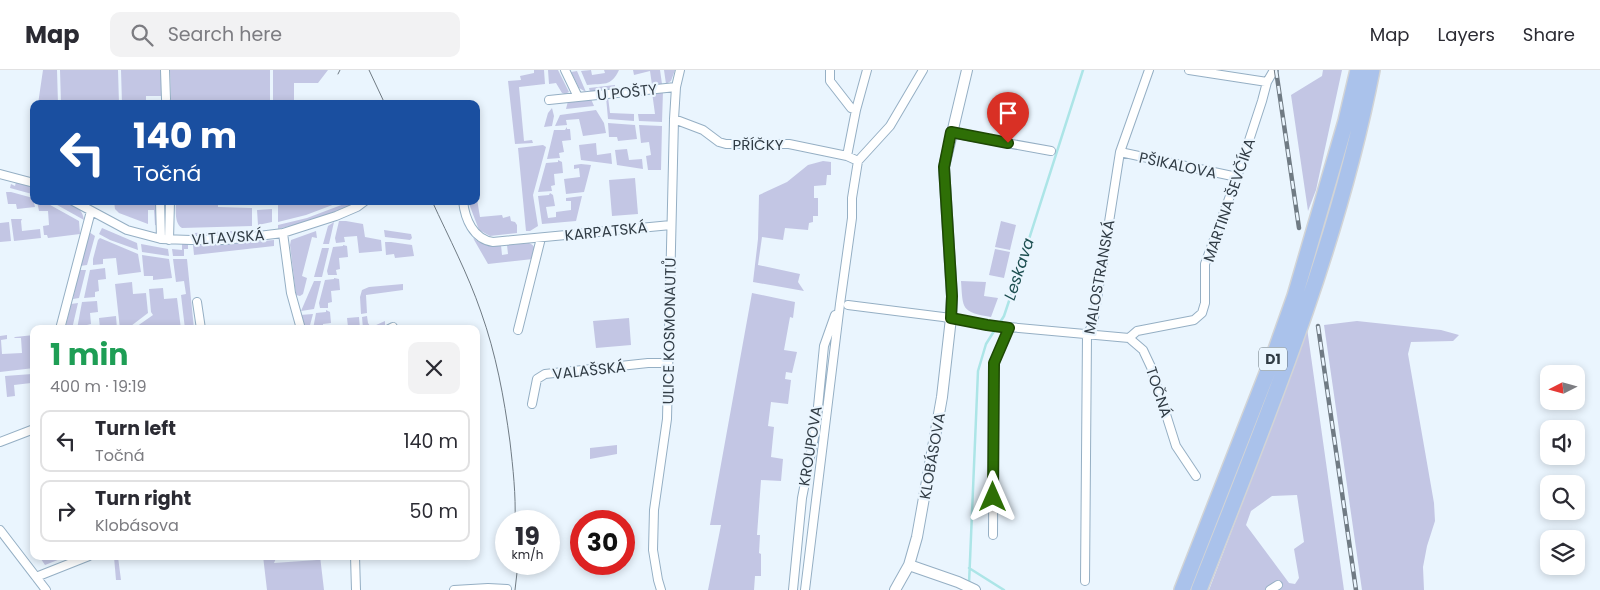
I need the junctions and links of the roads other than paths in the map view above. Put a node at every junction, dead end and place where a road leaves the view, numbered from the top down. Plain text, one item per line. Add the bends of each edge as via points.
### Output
1 (165, 70) edge
2 (565, 70) edge
3 (680, 70) edge
4 (830, 70) edge
5 (867, 70) edge
6 (923, 70) edge
7 (967, 70) edge
8 (1149, 70) edge
9 (1189, 70) edge
10 (1274, 70) edge
11 (1358, 70) edge
12 (1372, 70) edge
13 (1267, 82) junction
14 (676, 87) junction
15 (578, 97) junction
16 (166, 99) dead end
17 (549, 100) dead end
18 (856, 110) junction
19 (674, 119) junction
20 (951, 132) junction
21 (1051, 151) dead end
22 (1120, 152) junction
23 (847, 156) junction
24 (858, 162) junction
25 (0, 174) edge
26 (1237, 177) junction
27 (30, 182) edge
28 (85, 205) edge
29 (161, 205) edge
30 (169, 205) edge
31 (360, 205) edge
32 (463, 205) edge
33 (91, 211) junction
34 (671, 225) junction
35 (283, 233) junction
36 (541, 238) junction
37 (165, 239) junction
38 (198, 302) dead end
39 (844, 305) junction
40 (951, 318) junction
41 (61, 325) edge
42 (200, 325) edge
43 (301, 325) edge
44 (1007, 327) junction
45 (518, 330) dead end
46 (1087, 335) junction
47 (1129, 338) junction
48 (668, 363) junction
49 (532, 404) dead end
50 (30, 431) edge
51 (0, 442) edge
52 (1196, 476) dead end
53 (0, 530) edge
54 (993, 536) dead end
55 (80, 560) edge
56 (356, 560) edge
57 (909, 566) junction
58 (36, 577) junction
59 (1085, 581) dead end
60 (1278, 585) dead end
61 (507, 589) edge
62 (46, 590) edge
63 (356, 590) edge
64 (454, 590) edge
65 (661, 590) edge
66 (793, 590) edge
67 (805, 590) edge
68 (895, 590) edge
69 (975, 590) edge
70 (1182, 590) edge
71 (1199, 590) edge
72 (1270, 590) edge

1 - 16 street
2 - 15 street, U POŠTY
3 - 14 street, ULICE KOSMONAUTŮ
4 - 18 street via 830,81
5 - 18 street
6 - 24 street via 890,126
7 - 20 street, KLOBÁSOVA
8 - 22 street, MALOSTRANSKÁ
9 - 13 street
10 - 13 street, MARTINA ŠEVČÍKA
11 - 70 highway, D1 via 1295,296
12 - 71 highway, D1 via 1346,180 1305,316
13 - 26 street, MARTINA ŠEVČÍKA
14 - 15 street, U POŠTY
14 - 19 street, ULICE KOSMONAUTŮ
15 - 17 street, U POŠTY
18 - 23 street
19 - 23 street, PŘÍČKY via 703,130 726,144 789,144
19 - 34 street, ULICE KOSMONAUTŮ
20 - 21 street
20 - 40 street, KLOBÁSOVA via 944,167
22 - 26 street, PŠIKALOVA
22 - 46 street, MALOSTRANSKÁ via 1093,324
23 - 24 street, PŘÍČKY
24 - 39 street, KROUPOVA
25 - 27 street
26 - 47 street, MARTINA ŠEVČÍKA via 1205,264 1206,302 1202,313 1194,320 1137,331
28 - 33 street, VLTAVSKÁ
29 - 37 street
30 - 37 street
31 - 35 street, VLTAVSKÁ
32 - 36 street, KARPATSKÁ via 473,230 481,239 493,242
33 - 37 street, VLTAVSKÁ via 128,230
33 - 41 street
34 - 36 street, KARPATSKÁ
34 - 48 street, ULICE KOSMONAUTŮ
35 - 37 street, VLTAVSKÁ via 225,240
35 - 43 street via 291,294
36 - 45 street
38 - 42 street
39 - 40 street
39 - 66 street, KROUPOVA via 824,346 816,427 802,498
39 - 67 street, KROUPOVA
40 - 44 street
40 - 57 street, KLOBÁSOVA via 938,425
44 - 46 street
44 - 54 street via 994,363
46 - 47 street
46 - 59 street, MALOSTRANSKÁ
47 - 52 street, TOČNÁ via 1143,350 1176,446
48 - 49 street, VALAŠSKÁ via 545,374 537,379
48 - 65 street, ULICE KOSMONAUTŮ via 667,419 654,510 653,550
50 - 51 street
53 - 58 street
55 - 58 street
56 - 63 street
57 - 68 street, KLOBÁSOVA
57 - 69 street
58 - 62 street
60 - 72 street
61 - 64 street

